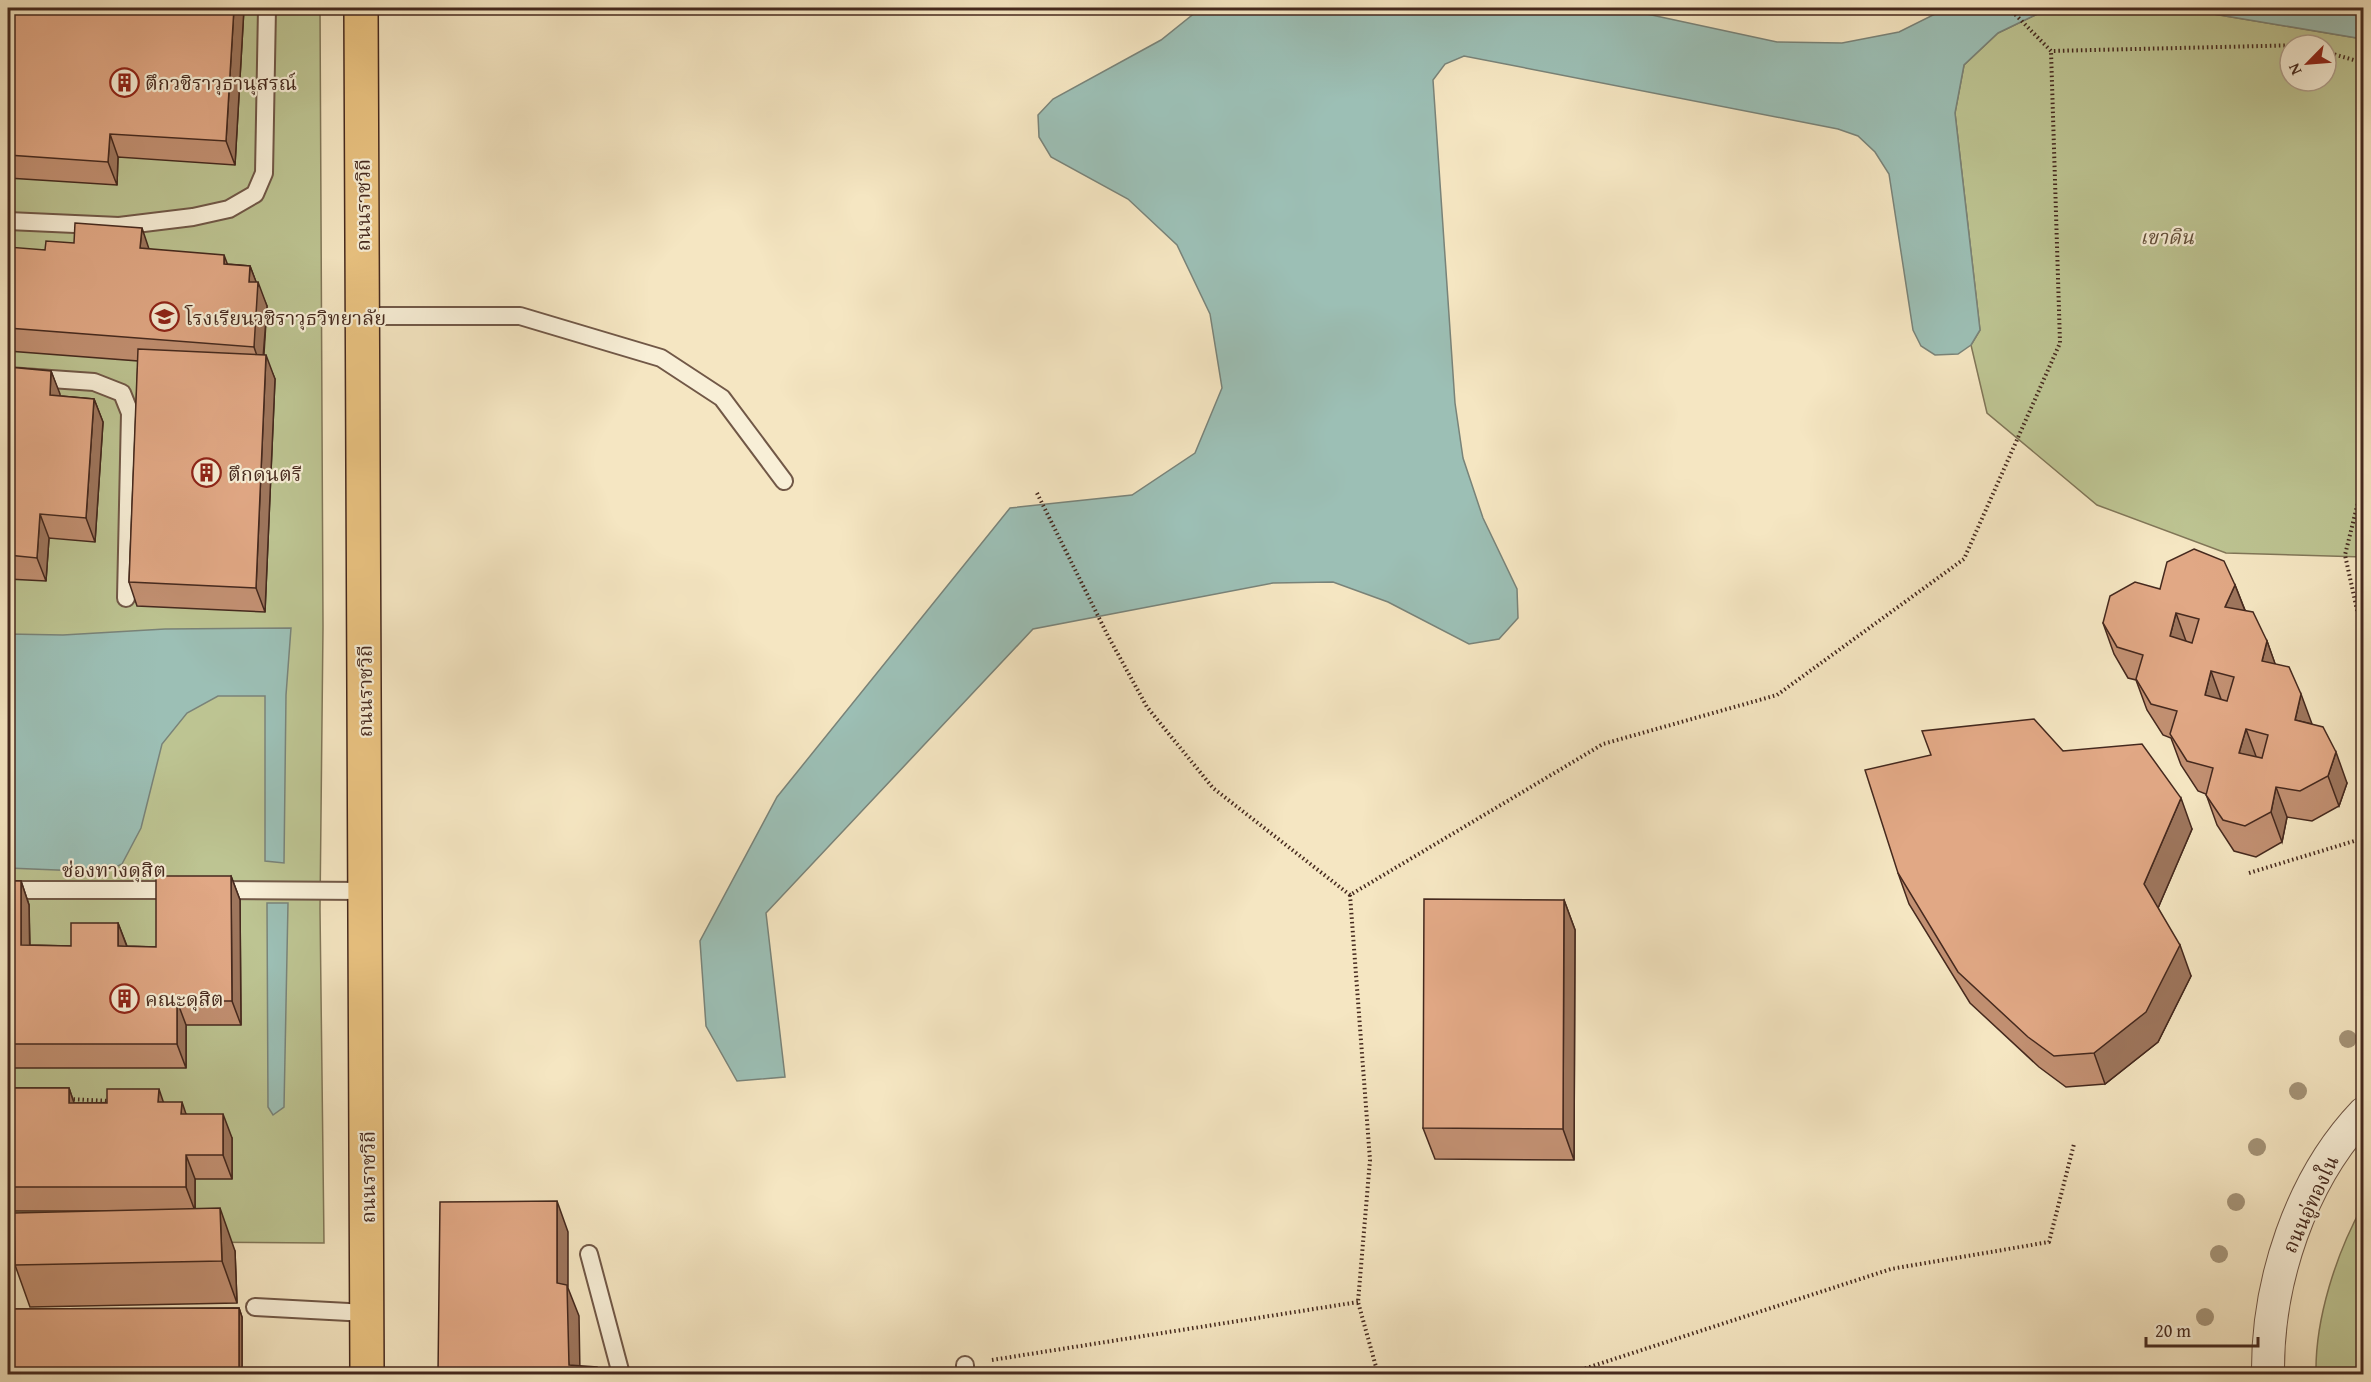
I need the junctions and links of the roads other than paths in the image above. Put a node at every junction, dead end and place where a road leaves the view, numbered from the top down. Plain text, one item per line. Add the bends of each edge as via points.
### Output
1 (267, 8) edge
2 (361, 8) edge
3 (8, 220) edge
4 (362, 316) junction
5 (8, 376) edge
6 (784, 481) dead end
7 (126, 598) dead end
8 (8, 890) edge
9 (365, 891) junction
10 (2364, 1113) edge
11 (589, 1254) dead end
12 (255, 1307) dead end
13 (367, 1312) junction
14 (367, 1374) edge
15 (621, 1374) edge
16 (2268, 1374) edge

1 - 3 lane via 264,173 255,194 229,209 119,226
2 - 4 main road, ถนนราชวิถี
4 - 6 lane via 520,316 661,358 722,398
4 - 9 main road, ถนนราชวิถี
5 - 7 lane via 94,382 122,393 130,413
8 - 9 lane, ช่องทางดุสิต
9 - 13 main road, ถนนราชวิถี
10 - 16 street, ถนนอู่ทองใน via 2346,1132 2313,1187 2290,1238 2275,1290
11 - 15 lane
12 - 13 lane
13 - 14 main road, ถนนราชวิถี

